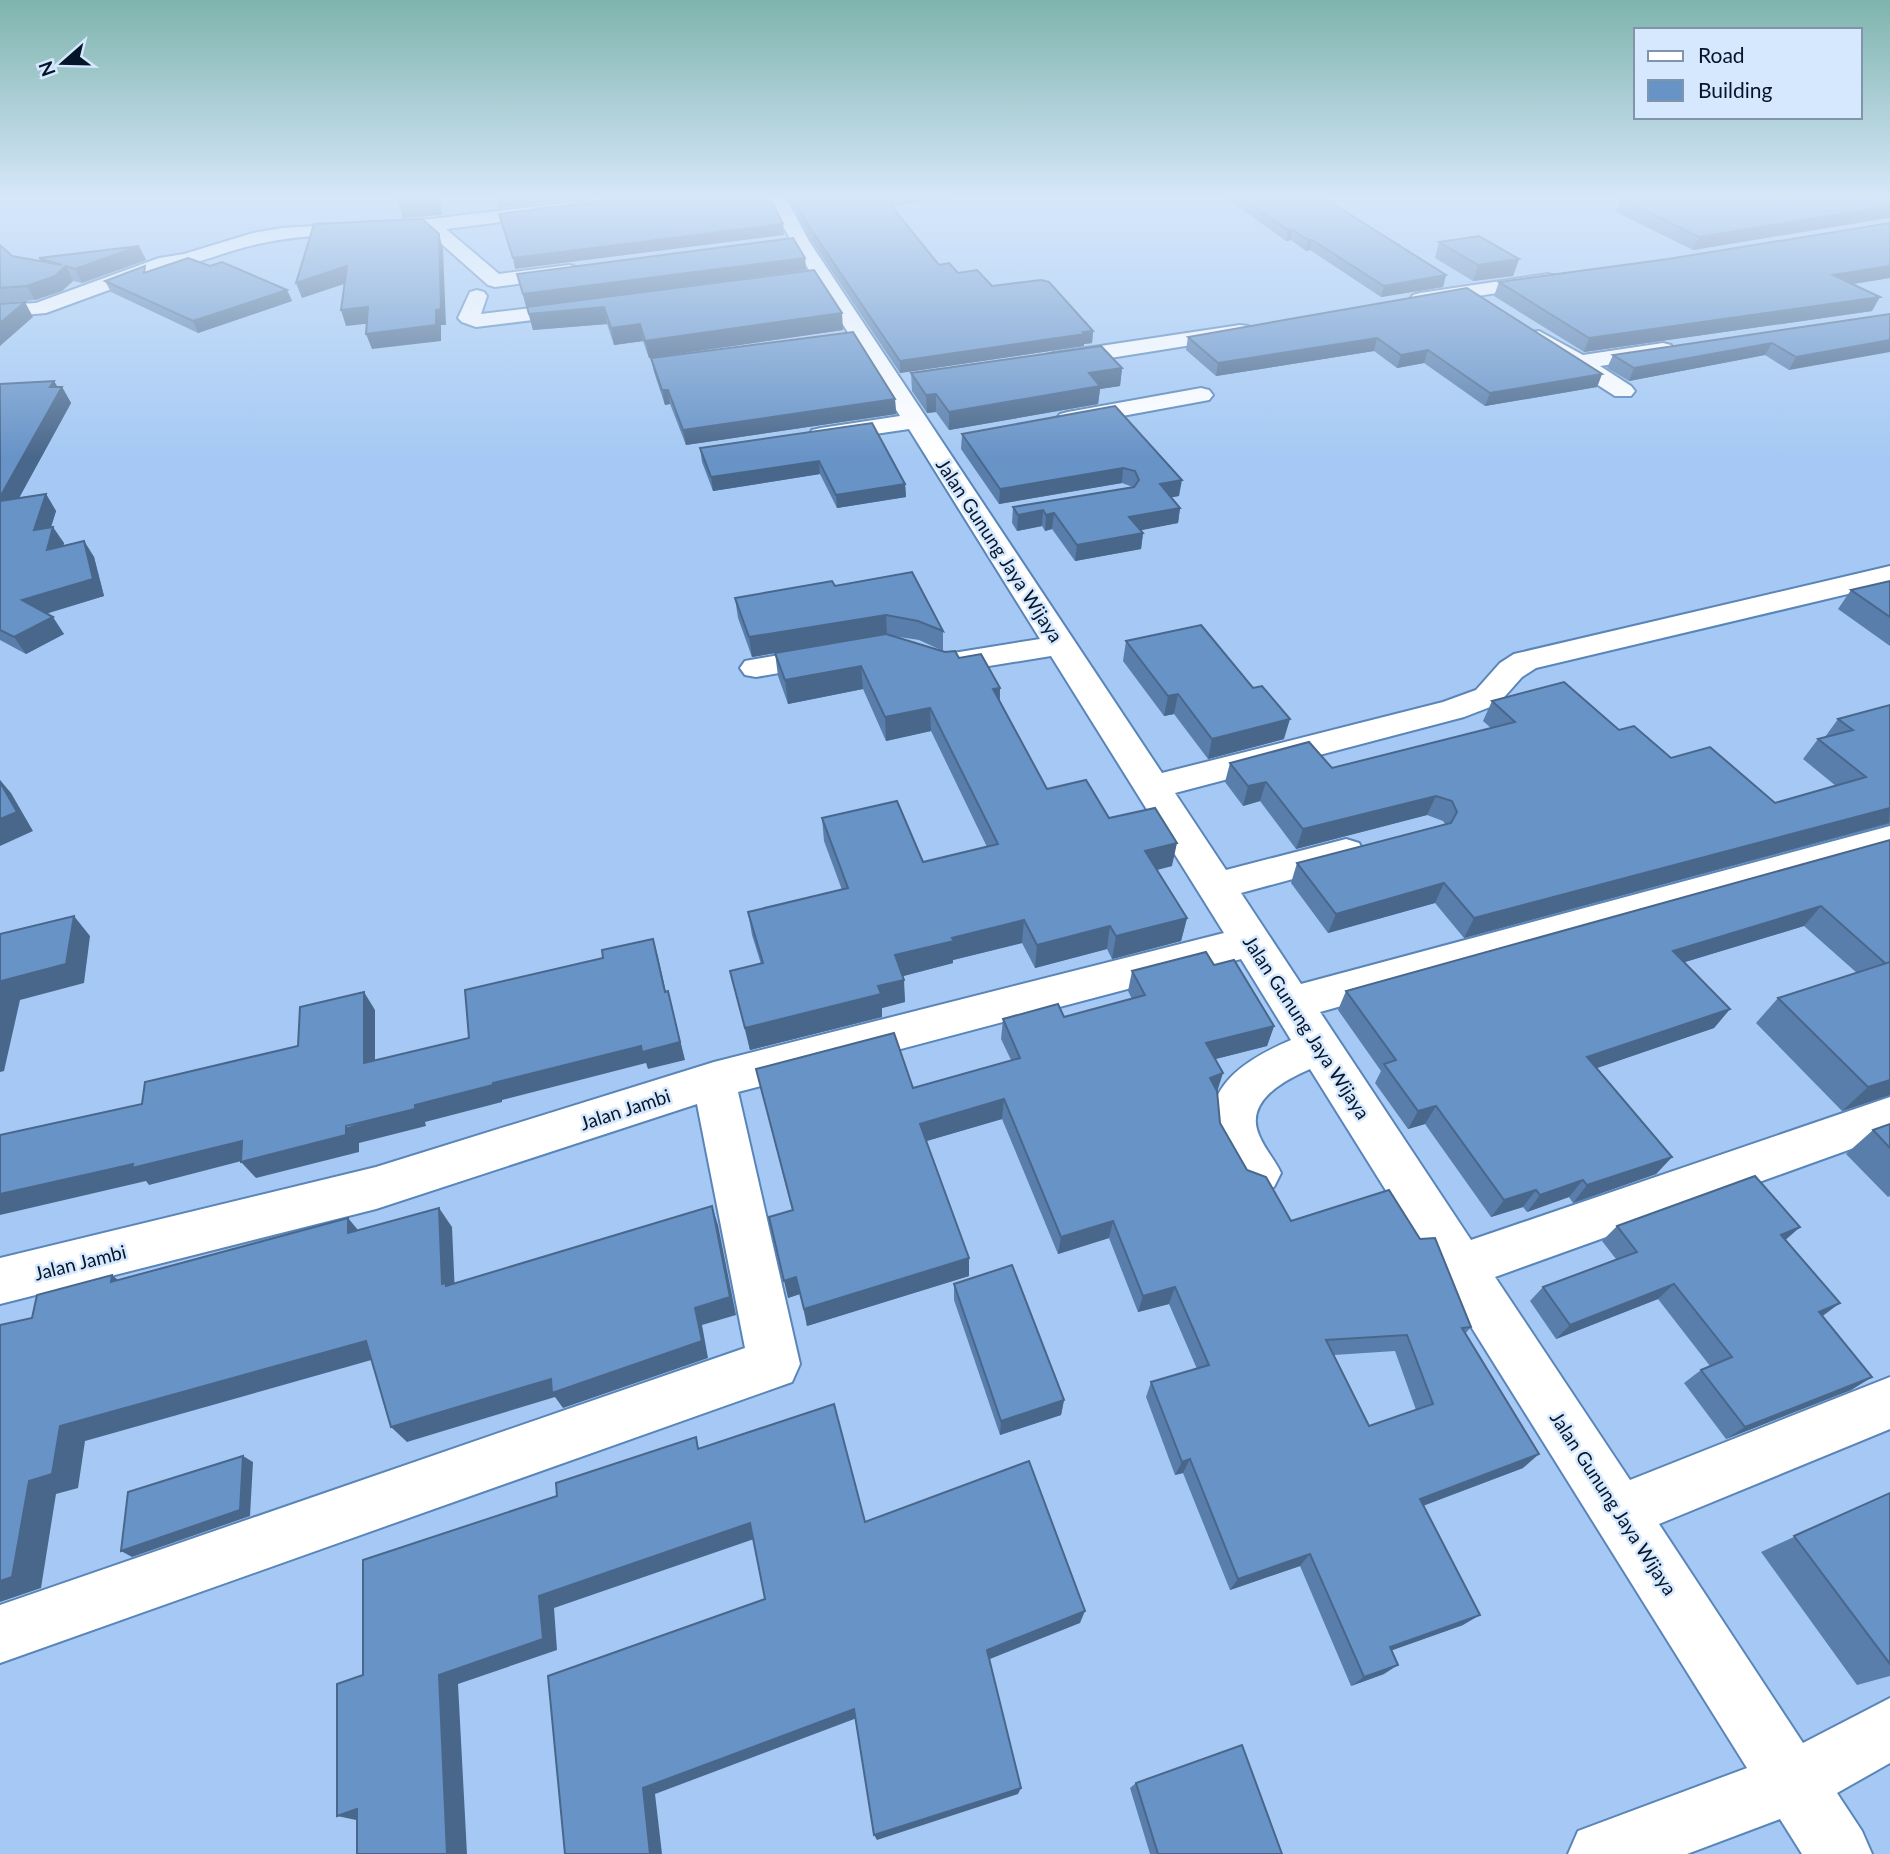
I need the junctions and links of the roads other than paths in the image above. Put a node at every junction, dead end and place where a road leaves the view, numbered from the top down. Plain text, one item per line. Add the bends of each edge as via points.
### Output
1 (105, 285) edge
2 (814, 285) edge
3 (1457, 285) edge
4 (1515, 285) edge
5 (1467, 291) junction
6 (477, 296) dead end
7 (1403, 302) edge
8 (606, 305) edge
9 (0, 311) edge
10 (1501, 312) edge
11 (1260, 327) edge
12 (1523, 327) edge
13 (1687, 346) edge
14 (1579, 362) junction
15 (1030, 364) edge
16 (1623, 390) dead end
17 (1201, 395) dead end
18 (1039, 424) edge
19 (935, 435) junction
20 (792, 439) edge
21 (1890, 575) edge
22 (1061, 645) junction
23 (907, 649) edge
24 (848, 653) edge
25 (756, 668) dead end
26 (1152, 787) junction
27 (1890, 839) edge
28 (1375, 845) edge
29 (1216, 886) junction
30 (1252, 942) junction
31 (1292, 1003) junction
32 (1320, 1046) junction
33 (714, 1080) junction
34 (1890, 1116) edge
35 (1258, 1173) edge
36 (1461, 1266) junction
37 (0, 1281) edge
38 (1890, 1402) edge
39 (1620, 1512) junction
40 (0, 1634) edge
41 (1890, 1729) edge
42 (1794, 1782) junction
43 (1601, 1854) edge
44 (1839, 1854) edge

1 - 9 street via 39,309
2 - 19 street, Jalan Gunung Jaya Wijaya via 848,338 907,382
3 - 5 street
4 - 5 street
5 - 7 street
5 - 10 street
6 - 8 street via 470,318 476,321
11 - 15 street
12 - 14 street
13 - 14 street
14 - 16 street
17 - 18 street
19 - 20 street
19 - 22 street, Jalan Gunung Jaya Wijaya via 992,516
21 - 26 street via 1525,661 1487,697 1453,710
22 - 23 street via 946,664 923,659
22 - 26 street, Jalan Gunung Jaya Wijaya
24 - 25 street
26 - 29 street, Jalan Gunung Jaya Wijaya
27 - 31 street
28 - 29 street
29 - 30 street, Jalan Gunung Jaya Wijaya
30 - 31 street, Jalan Gunung Jaya Wijaya
30 - 33 street, Jalan Jambi
31 - 32 street, Jalan Gunung Jaya Wijaya
32 - 35 street via 1259,1073 1238,1101 1235,1131
32 - 36 street, Jalan Gunung Jaya Wijaya
33 - 37 street, Jalan Jambi via 376,1188
33 - 40 street via 774,1364
34 - 36 street
36 - 39 street, Jalan Gunung Jaya Wijaya
38 - 39 street
39 - 42 street, Jalan Gunung Jaya Wijaya
41 - 42 street
42 - 43 street
42 - 44 street, Jalan Gunung Jaya Wijaya

